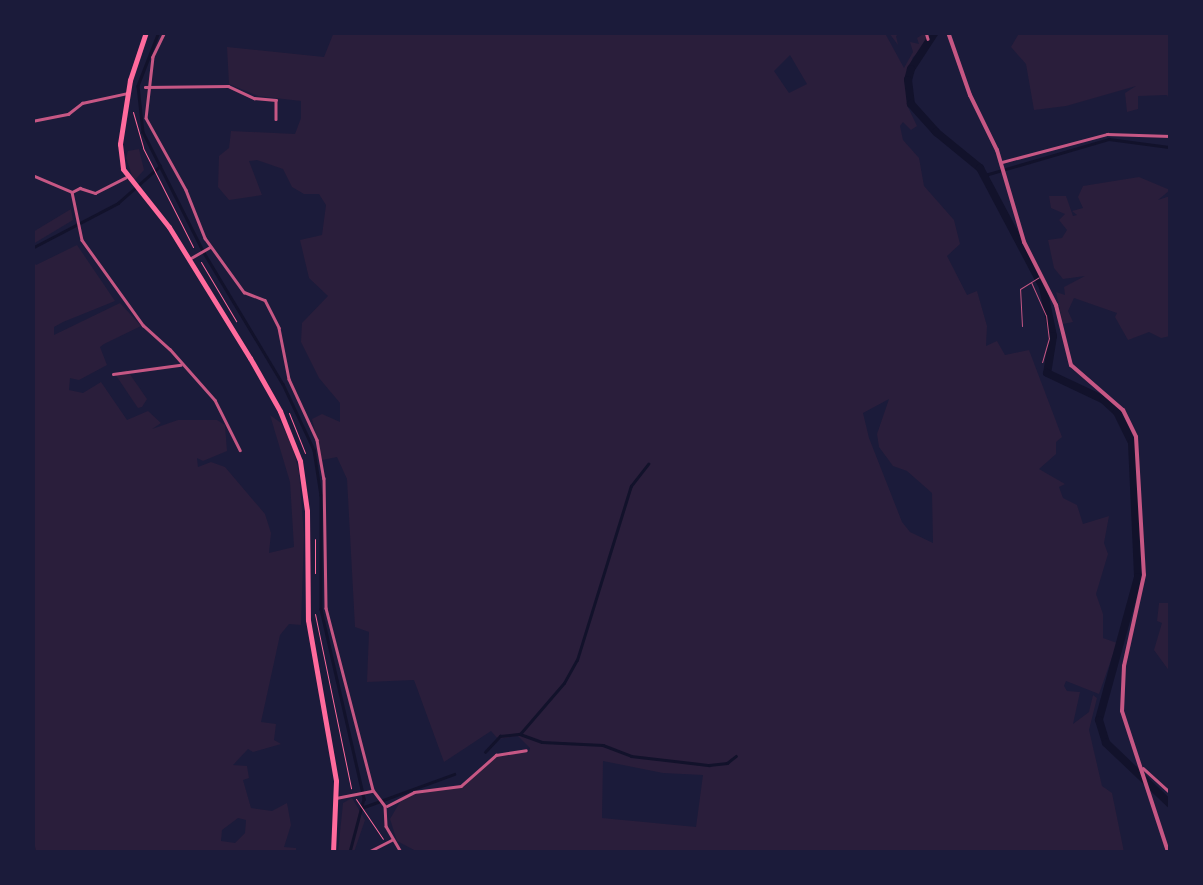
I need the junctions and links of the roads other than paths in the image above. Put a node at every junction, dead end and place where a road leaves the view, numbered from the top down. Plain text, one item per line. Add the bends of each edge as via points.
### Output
1 (146, 32) edge
2 (165, 32) edge
3 (926, 32) edge
4 (948, 32) edge
5 (928, 39) dead end
6 (146, 87) junction
7 (128, 93) junction
8 (276, 118) dead end
9 (32, 122) edge
10 (1170, 136) edge
11 (1001, 163) junction
12 (32, 175) edge
13 (126, 177) junction
14 (72, 192) junction
15 (210, 247) junction
16 (190, 258) junction
17 (1041, 276) junction
18 (1032, 282) junction
19 (1022, 326) dead end
20 (1042, 362) dead end
21 (182, 364) junction
22 (113, 374) dead end
23 (240, 450) dead end
24 (526, 750) dead end
25 (1142, 769) junction
26 (371, 791) junction
27 (1170, 792) edge
28 (336, 798) junction
29 (385, 806) junction
30 (389, 842) junction
31 (333, 852) edge
32 (368, 852) edge
33 (402, 852) edge
34 (1168, 852) edge

1 - 7 main road
2 - 6 street
3 - 5 street
4 - 11 street
6 - 8 street via 228,86 276,100
6 - 15 street via 152,135
7 - 9 street
7 - 13 main road via 120,144
10 - 11 street via 1107,134
11 - 17 street
12 - 14 street
13 - 14 street via 95,193
13 - 16 main road
14 - 21 street via 82,240 143,326
15 - 16 street
15 - 26 street via 244,292 265,300 279,328 289,379 317,440 326,608
16 - 28 main road via 280,412 300,461 308,620
17 - 18 lane
17 - 25 street via 1071,365 1132,424 1140,454 1144,575 1122,700
18 - 19 lane via 1020,289
18 - 20 lane via 1049,338
21 - 22 street
21 - 23 street via 220,408
24 - 29 street via 496,755 461,786 414,792
25 - 27 street
25 - 34 street
26 - 28 street
26 - 29 street
28 - 31 main road
29 - 30 street
30 - 32 street
30 - 33 street

